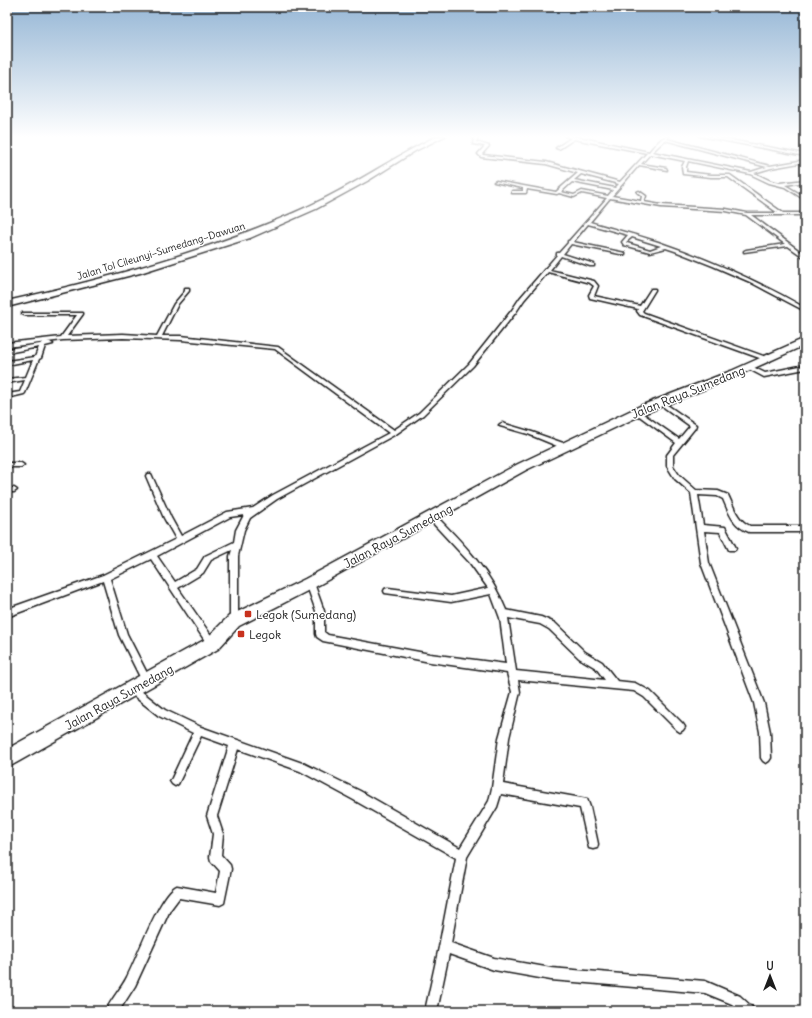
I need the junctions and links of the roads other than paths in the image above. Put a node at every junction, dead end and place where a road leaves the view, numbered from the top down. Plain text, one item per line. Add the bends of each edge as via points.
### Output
1 (620, 183) edge
2 (349, 184) edge
3 (358, 184) edge
4 (505, 184) edge
5 (567, 184) edge
6 (584, 184) edge
7 (739, 184) edge
8 (781, 184) joint
9 (785, 184) edge
10 (525, 187) junction
11 (615, 189) junction
12 (513, 192) dead end
13 (558, 192) junction
14 (639, 192) dead end
15 (608, 197) junction
16 (805, 199) edge
17 (642, 203) junction
18 (747, 214) junction
19 (782, 214) junction
20 (805, 214) edge
21 (587, 222) junction
22 (631, 235) junction
23 (569, 242) junction
24 (788, 245) junction
25 (666, 246) junction
26 (746, 251) dead end
27 (559, 254) junction
28 (623, 254) dead end
29 (805, 256) edge
30 (592, 265) dead end
31 (546, 270) junction
32 (187, 289) dead end
33 (653, 290) dead end
34 (7, 299) edge
35 (7, 304) edge
36 (641, 308) junction
37 (805, 310) edge
38 (24, 314) dead end
39 (123, 336) junction
40 (159, 337) junction
41 (63, 338) junction
42 (7, 341) edge
43 (27, 341) junction
44 (805, 341) edge
45 (7, 344) edge
46 (44, 344) junction
47 (7, 351) edge
48 (38, 358) junction
49 (768, 359) junction
50 (7, 363) edge
51 (749, 367) junction
52 (805, 367) edge
53 (29, 378) junction
54 (7, 381) edge
55 (7, 396) edge
56 (660, 402) junction
57 (637, 412) junction
58 (502, 425) dead end
59 (394, 433) junction
60 (679, 442) junction
61 (564, 446) junction
62 (22, 465) dead end
63 (7, 466) edge
64 (149, 476) dead end
65 (694, 492) junction
66 (253, 511) junction
67 (432, 517) junction
68 (699, 528) junction
69 (805, 529) edge
70 (180, 540) junction
71 (236, 544) junction
72 (732, 548) dead end
73 (152, 555) junction
74 (106, 577) junction
75 (310, 583) junction
76 (173, 587) junction
77 (492, 590) junction
78 (388, 592) dead end
79 (7, 613) edge
80 (503, 613) junction
81 (234, 621) junction
82 (212, 644) junction
83 (512, 672) junction
84 (615, 685) junction
85 (140, 686) junction
86 (680, 727) dead end
87 (198, 731) junction
88 (235, 744) junction
89 (766, 758) dead end
90 (7, 759) edge
91 (176, 781) dead end
92 (497, 788) junction
93 (593, 844) dead end
94 (462, 855) junction
95 (445, 947) junction
96 (112, 1011) edge
97 (431, 1011) edge
98 (748, 1011) edge

1 - 11 street
2 - 34 highway, Jalan Tol Cileunyi–Sumedang–Dawuan via 242,234 134,268
3 - 35 highway, Jalan Tol Cileunyi–Sumedang–Dawuan via 247,236 137,271
4 - 10 street
5 - 13 street
6 - 11 street
7 - 19 street
8 - 9 street
8 - 16 street
10 - 12 street via 525,192
10 - 13 street
11 - 15 street
13 - 15 street via 574,196 582,192
14 - 17 street via 644,196
15 - 17 street
15 - 21 street
17 - 18 street
18 - 19 street
18 - 24 street
19 - 20 street
21 - 22 street
21 - 23 street
22 - 25 street
22 - 25 street via 625,244 650,251
23 - 27 street
23 - 28 street
24 - 26 street
24 - 29 street
25 - 37 street via 744,277
27 - 30 street
27 - 31 street
31 - 36 street via 592,282 596,286 592,297
31 - 59 street via 471,365 428,408
32 - 40 street
33 - 36 street
36 - 49 street via 639,311 642,314
38 - 41 street via 82,314
39 - 40 street
39 - 41 street
39 - 46 street via 118,339
40 - 59 street via 211,340 279,349
41 - 43 street
42 - 43 street
43 - 45 street
44 - 49 highway, Jalan Raya Sumedang
46 - 47 street
46 - 48 street
48 - 50 street
48 - 53 street
49 - 51 highway, Jalan Raya Sumedang
51 - 52 street via 764,375
51 - 56 highway, Jalan Raya Sumedang
53 - 54 street
53 - 55 street via 22,393
56 - 57 highway, Jalan Raya Sumedang
56 - 60 street via 693,425
57 - 60 street
57 - 61 highway, Jalan Raya Sumedang
58 - 61 street
59 - 66 street
60 - 65 street via 670,454 670,466 677,477
61 - 67 highway, Jalan Raya Sumedang
62 - 63 street
64 - 70 street
65 - 68 street
65 - 69 street via 723,495 736,520 749,529
66 - 70 street via 229,514
66 - 71 street via 242,523
67 - 75 highway, Jalan Raya Sumedang
67 - 77 street via 459,544 481,571
68 - 72 street via 722,529
68 - 89 street via 705,563 712,584 759,703 765,732
70 - 73 street
71 - 76 street via 208,558 200,571
71 - 81 street via 233,574
73 - 74 street
73 - 76 street
74 - 79 street
74 - 85 street
75 - 81 highway, Jalan Raya Sumedang
75 - 83 street via 319,606 319,630 322,636
76 - 82 street
77 - 78 street via 451,599
77 - 80 street
80 - 83 street
80 - 84 street via 541,621 552,626 582,655 599,665
81 - 82 highway, Jalan Raya Sumedang
82 - 85 highway, Jalan Raya Sumedang
83 - 84 street
83 - 92 street via 516,692 504,738
84 - 86 street via 641,690
85 - 87 street via 162,713
85 - 90 highway, Jalan Raya Sumedang
87 - 88 street
87 - 91 street
88 - 94 street via 302,767
88 - 96 street via 212,816 218,834 215,857 226,869 220,899 177,892 166,906 131,982
92 - 93 street via 583,803
92 - 94 street via 493,803
94 - 95 street
95 - 97 street
95 - 98 street via 494,964 551,974 705,987 736,1000

